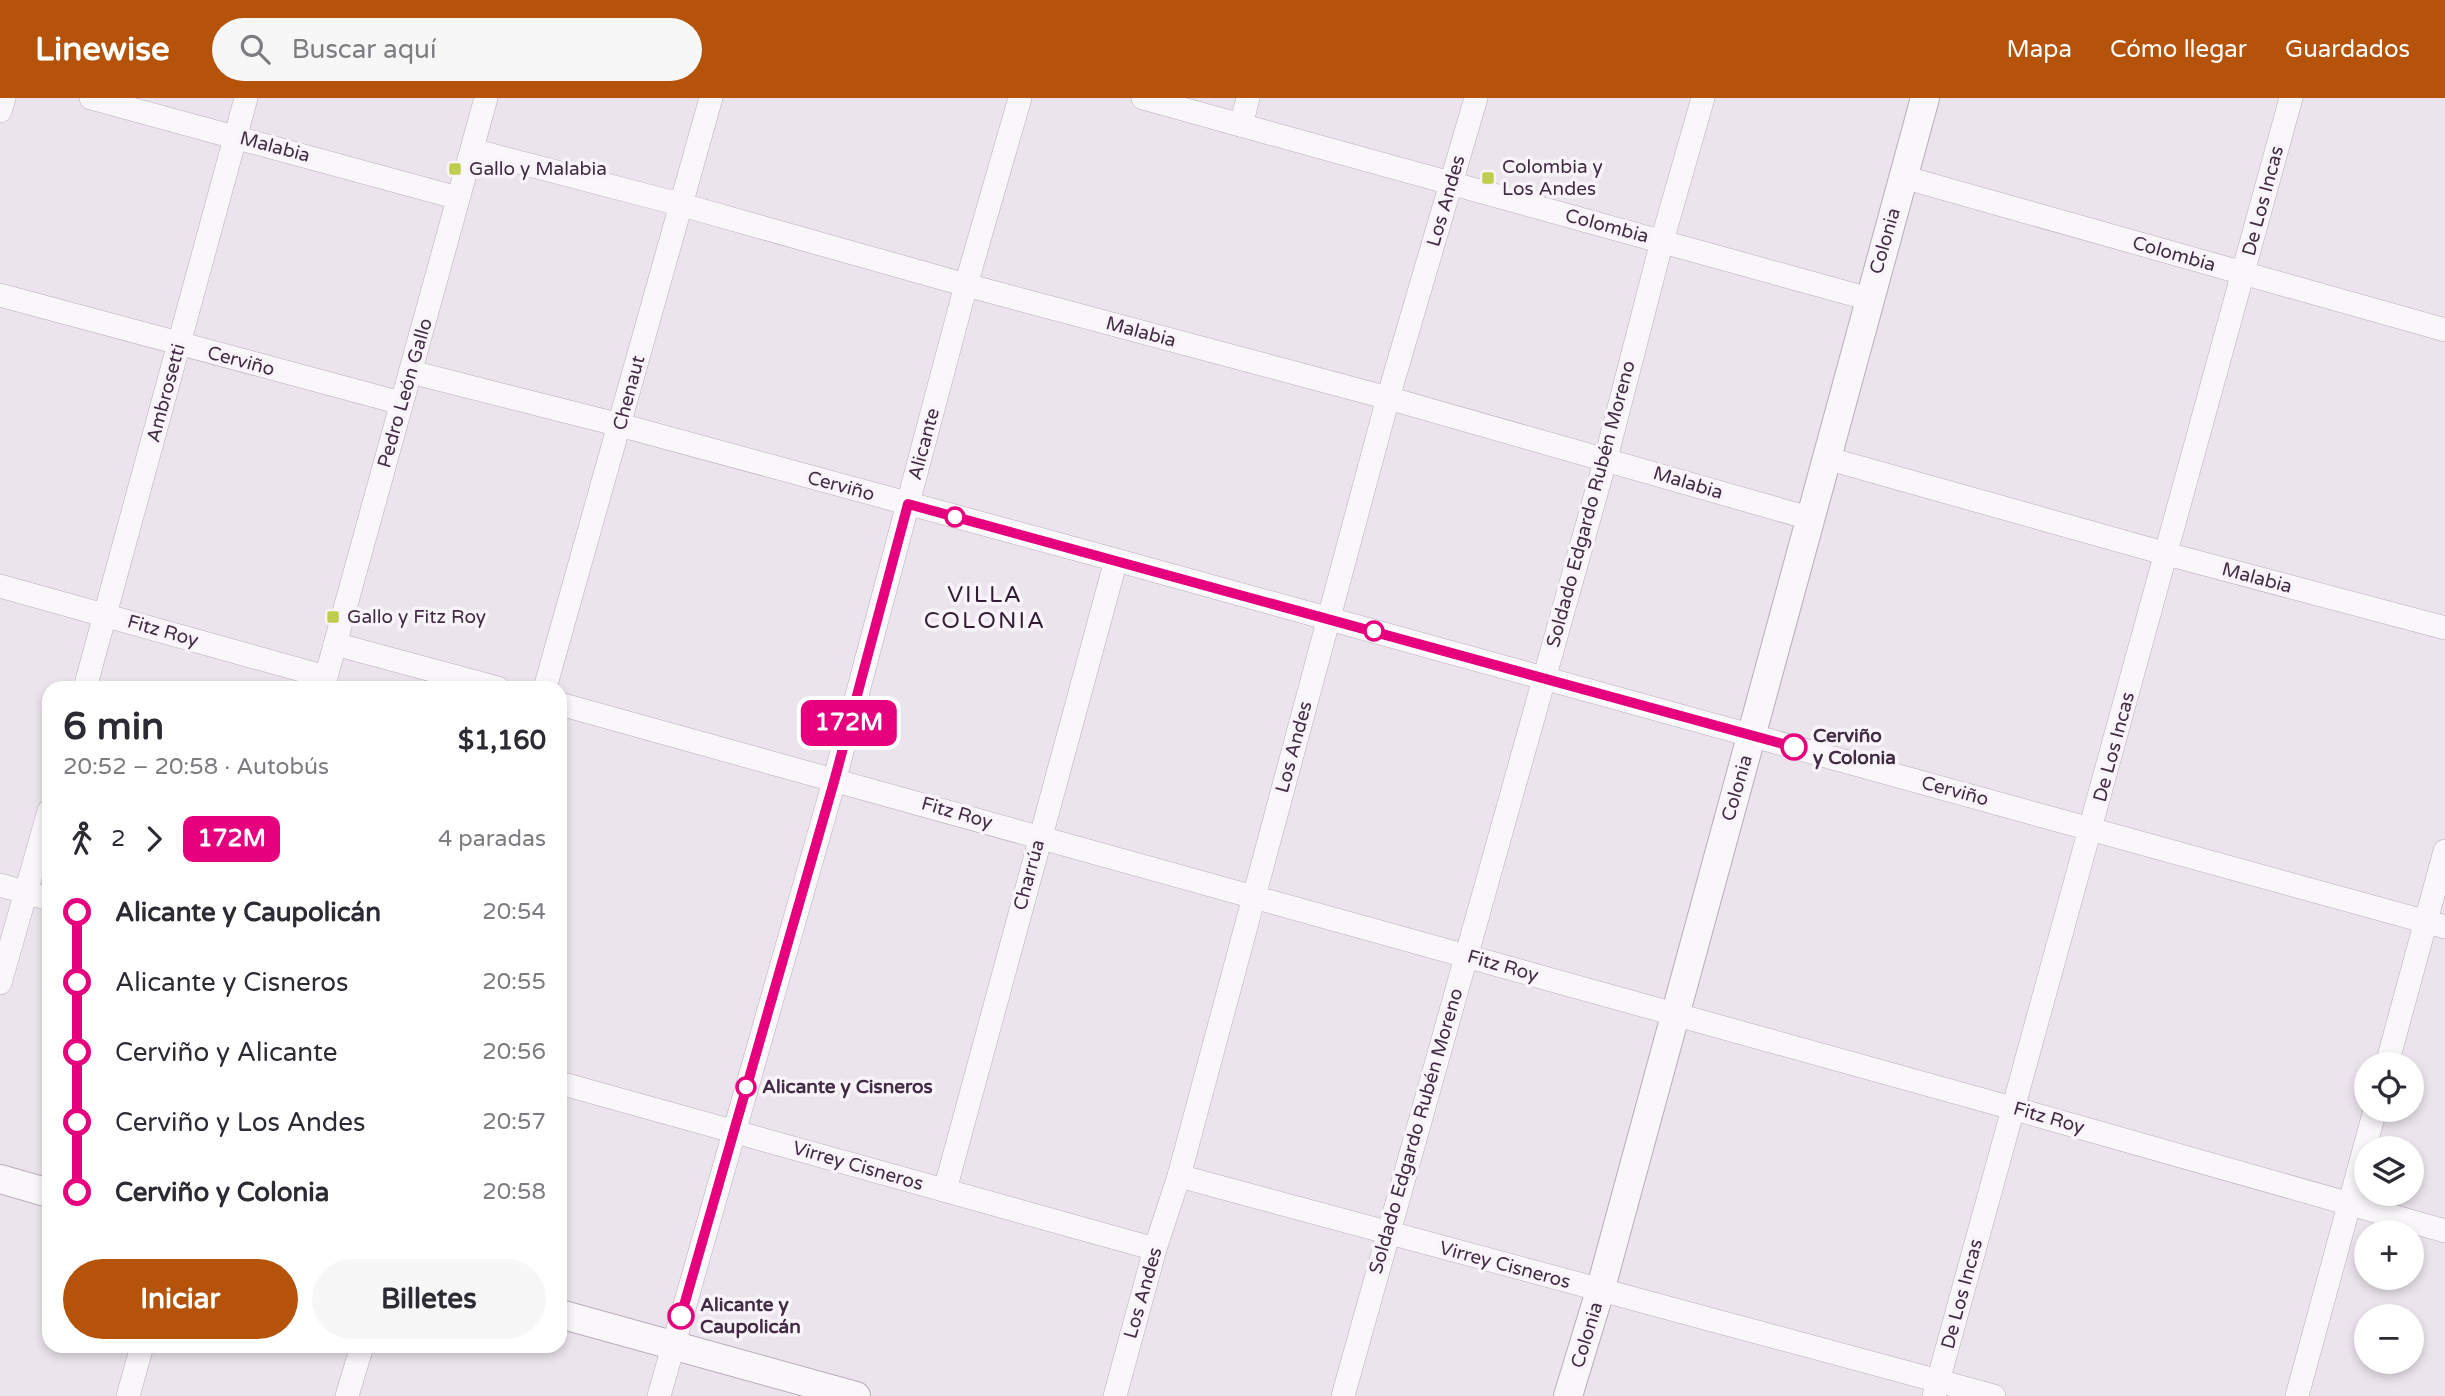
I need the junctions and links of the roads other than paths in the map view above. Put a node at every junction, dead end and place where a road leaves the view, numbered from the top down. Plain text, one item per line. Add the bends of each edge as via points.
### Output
1 (4, 98) edge
2 (91, 98) edge
3 (246, 98) edge
4 (486, 98) edge
5 (710, 98) edge
6 (1020, 98) edge
7 (1143, 98) edge
8 (1248, 98) edge
9 (1476, 98) edge
10 (1703, 98) edge
11 (1925, 98) edge
12 (2291, 98) edge
13 (0, 111) edge
14 (1241, 125) junction
15 (236, 136) junction
16 (472, 150) junction
17 (1903, 177) junction
18 (1452, 182) junction
19 (458, 198) junction
20 (680, 204) junction
21 (1662, 241) junction
22 (2244, 274) junction
23 (966, 285) junction
24 (0, 295) edge
25 (1869, 299) junction
26 (2445, 330) edge
27 (179, 345) junction
28 (411, 372) junction
29 (1388, 398) junction
30 (401, 403) junction
31 (620, 425) junction
32 (1606, 458) junction
33 (1826, 458) junction
34 (908, 504) junction
35 (1809, 518) junction
36 (2167, 554) junction
37 (1116, 560) junction
38 (0, 586) edge
39 (106, 614) junction
40 (1329, 618) junction
41 (2445, 628) edge
42 (335, 644) junction
43 (1543, 679) junction
44 (87, 681) edge
45 (318, 681) edge
46 (325, 681) edge
47 (472, 681) edge
48 (547, 681) edge
49 (567, 706) edge
50 (1752, 736) junction
51 (835, 778) junction
52 (2091, 828) junction
53 (42, 836) edge
54 (1040, 836) junction
55 (2445, 852) edge
56 (0, 885) edge
57 (26, 892) junction
58 (42, 897) edge
59 (1254, 897) junction
60 (2435, 925) edge
61 (1465, 956) junction
62 (0, 983) edge
63 (1673, 1015) junction
64 (2391, 1052) edge
65 (567, 1085) edge
66 (2012, 1108) junction
67 (2372, 1122) edge
68 (734, 1131) junction
69 (1179, 1176) junction
70 (0, 1179) edge
71 (42, 1190) edge
72 (945, 1191) junction
73 (2349, 1205) junction
74 (2445, 1231) edge
75 (1387, 1233) junction
76 (1155, 1249) junction
77 (1600, 1291) junction
78 (567, 1316) edge
79 (673, 1343) junction
80 (140, 1353) edge
81 (360, 1353) edge
82 (1936, 1388) edge
83 (128, 1396) edge
84 (347, 1396) edge
85 (659, 1396) edge
86 (856, 1396) edge
87 (1115, 1396) edge
88 (1343, 1396) edge
89 (1568, 1396) edge
90 (1994, 1396) edge
91 (2297, 1396) edge

1 - 13 street
2 - 15 street, Malabia
3 - 15 street, Ambrosetti
4 - 16 street, Pedro León Gallo
5 - 20 street, Chenaut
6 - 23 street, Alicante
7 - 14 street, Colombia
8 - 14 street
9 - 18 street, Los Andes
10 - 21 street, Soldado Edgardo Rubén Moreno
11 - 17 street, Colonia
12 - 22 street, De Los Incas
14 - 18 street, Colombia
15 - 19 street, Malabia
15 - 27 street, Ambrosetti
16 - 19 street, Pedro León Gallo
16 - 20 street, Malabia
17 - 22 street, Colombia
17 - 25 street, Colonia
18 - 21 street, Colombia
18 - 29 street, Los Andes
19 - 28 street, Pedro León Gallo
20 - 23 street, Malabia
20 - 31 street, Chenaut
21 - 25 street, Colombia
21 - 32 street, Soldado Edgardo Rubén Moreno
22 - 26 street, Colombia
22 - 36 street, De Los Incas
23 - 29 street, Malabia
23 - 34 street, Alicante
24 - 27 street, Cerviño
25 - 33 street, Colonia
27 - 30 street, Cerviño
27 - 39 street, Ambrosetti
28 - 30 street, Pedro León Gallo
28 - 31 street, Cerviño
29 - 32 street, Malabia
29 - 40 street, Los Andes
30 - 42 street, Pedro León Gallo
31 - 34 street, Cerviño
31 - 48 street, Chenaut
32 - 35 street, Malabia
32 - 43 street, Soldado Edgardo Rubén Moreno
33 - 35 street, Colonia
33 - 36 street, Malabia
34 - 37 street, Cerviño
34 - 51 street, Alicante
35 - 50 street, Colonia
36 - 41 street, Malabia
36 - 52 street, De Los Incas
37 - 40 street, Cerviño
37 - 54 street, Charrúa
38 - 39 street, Fitz Roy
39 - 44 street, Ambrosetti
39 - 45 street, Fitz Roy
40 - 43 street, Cerviño
40 - 59 street, Los Andes
42 - 46 street, Pedro León Gallo
42 - 47 street
43 - 50 street, Cerviño
43 - 61 street, Soldado Edgardo Rubén Moreno
49 - 51 street, Fitz Roy
50 - 52 street, Cerviño
50 - 63 street, Colonia
51 - 54 street, Fitz Roy
51 - 68 street, Alicante
52 - 60 street, Cerviño
52 - 66 street, De Los Incas
53 - 57 street
54 - 59 street, Fitz Roy
54 - 72 street, Charrúa
55 - 60 street
56 - 57 street
57 - 58 street
57 - 62 street
59 - 61 street, Fitz Roy
59 - 69 street, Los Andes
60 - 64 street
61 - 63 street, Fitz Roy
61 - 75 street, Soldado Edgardo Rubén Moreno
63 - 66 street, Fitz Roy
63 - 77 street, Colonia
65 - 68 street, Virrey Cisneros
66 - 73 street, Fitz Roy
66 - 82 street, De Los Incas
67 - 73 street
68 - 72 street, Virrey Cisneros
68 - 79 street, Alicante
69 - 75 street, Virrey Cisneros
69 - 76 street, Los Andes
70 - 71 street
72 - 76 street, Virrey Cisneros
73 - 74 street, Fitz Roy
73 - 91 street
75 - 77 street, Virrey Cisneros
75 - 88 street, Soldado Edgardo Rubén Moreno
76 - 87 street, Los Andes
77 - 82 street, Virrey Cisneros
77 - 89 street, Colonia
78 - 79 street
79 - 85 street, Alicante
79 - 86 street
80 - 83 street
81 - 84 street
82 - 90 street, Virrey Cisneros

